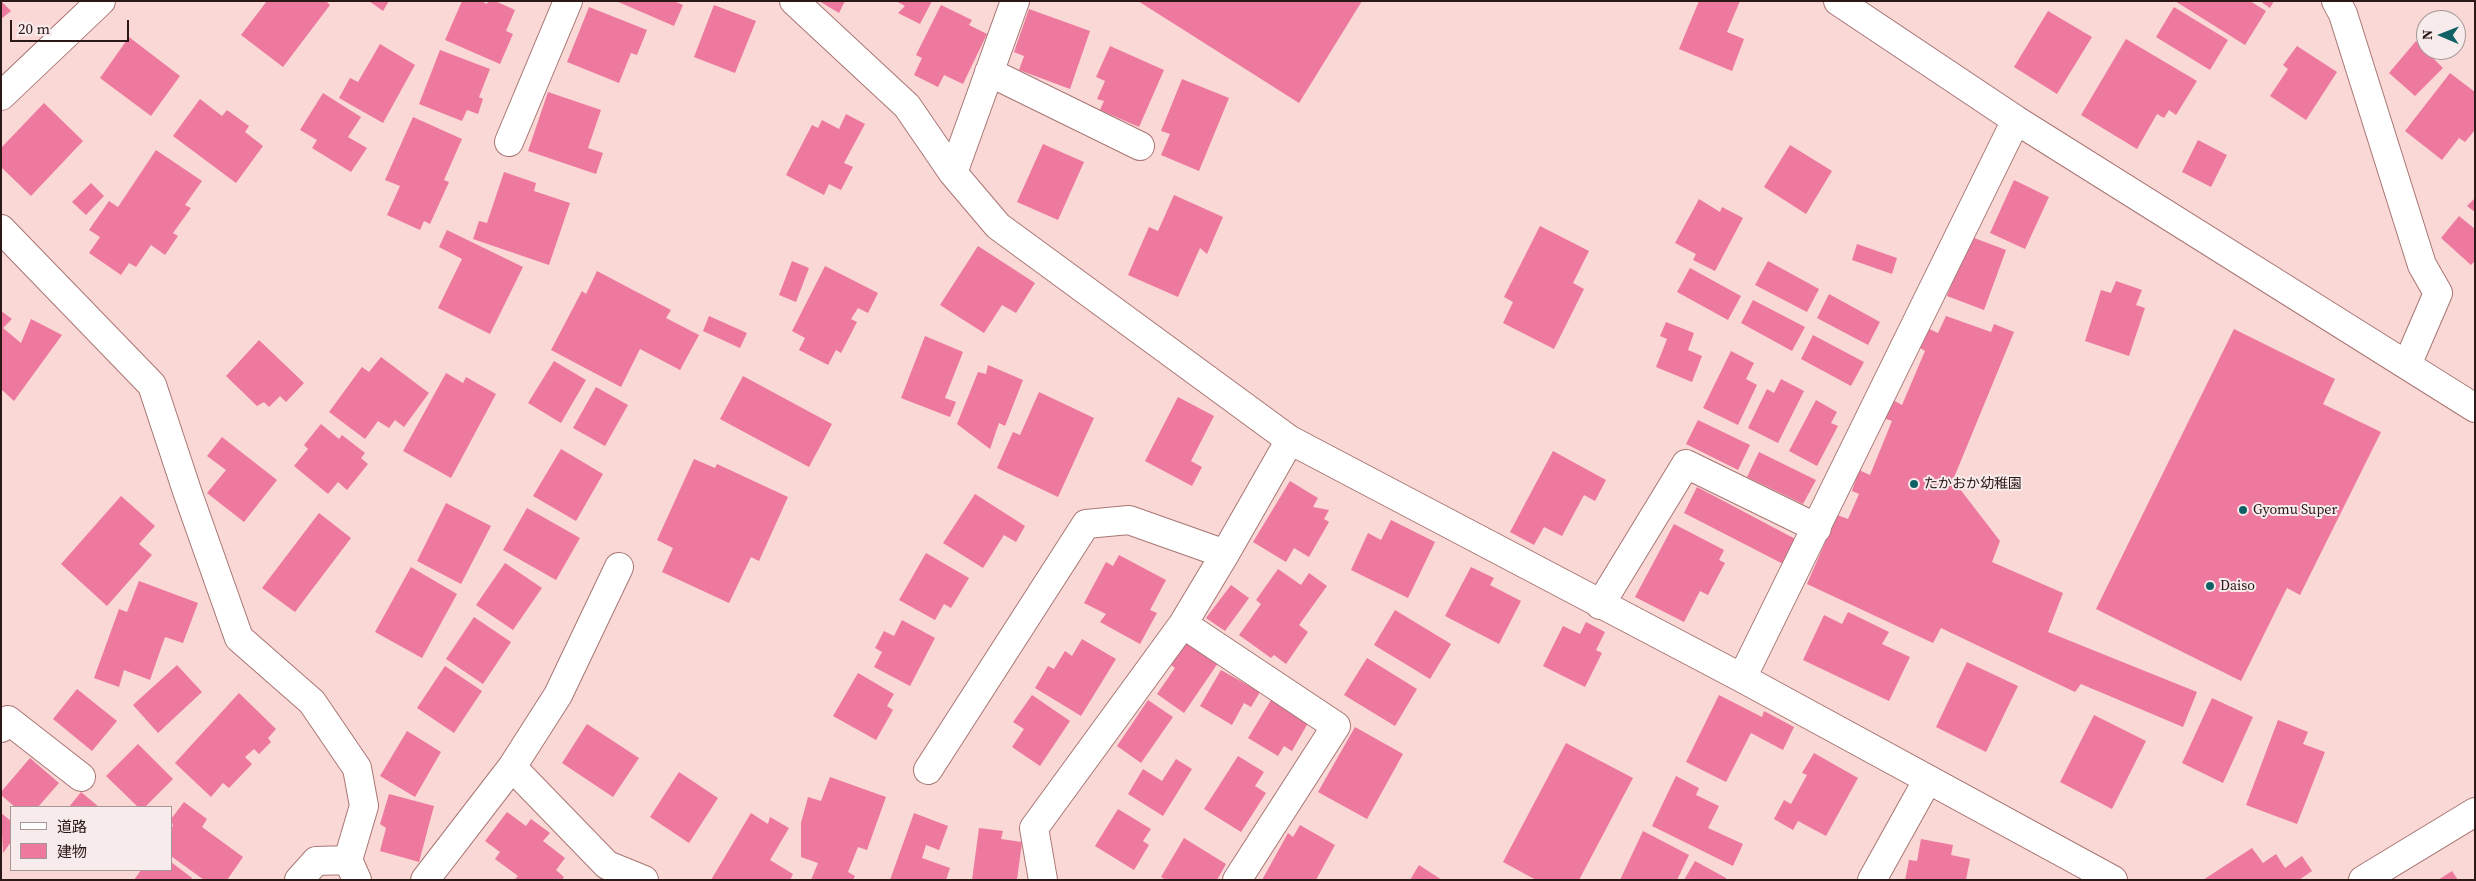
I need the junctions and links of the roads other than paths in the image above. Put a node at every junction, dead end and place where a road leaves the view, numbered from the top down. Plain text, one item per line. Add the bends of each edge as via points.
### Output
1 (101, 1) edge
2 (568, 1) edge
3 (794, 1) edge
4 (1015, 1) edge
5 (1838, 1) edge
6 (2336, 1) edge
7 (989, 72) junction
8 (1, 96) edge
9 (2016, 120) junction
10 (509, 142) dead end
11 (1140, 146) dead end
12 (953, 173) junction
13 (1, 229) edge
14 (2407, 365) junction
15 (2475, 408) edge
16 (1290, 440) junction
17 (1818, 528) junction
18 (1225, 554) junction
19 (619, 567) dead end
20 (1600, 605) junction
21 (1183, 624) junction
22 (1742, 678) junction
23 (1, 728) edge
24 (512, 767) junction
25 (928, 770) dead end
26 (81, 776) dead end
27 (1927, 781) junction
28 (2471, 823) edge
29 (353, 870) edge
30 (640, 879) edge
31 (299, 880) edge
32 (426, 880) edge
33 (1043, 880) edge
34 (1237, 880) edge
35 (1872, 880) edge
36 (2113, 880) edge
37 (2363, 880) edge

1 - 8 street
2 - 10 street
3 - 12 street via 907,106
4 - 7 street
5 - 9 street
6 - 14 street via 2422,265 2438,293
7 - 11 street
7 - 12 street
9 - 14 street
9 - 17 street
12 - 16 street via 998,226
13 - 29 street via 152,385 239,638 312,702 357,768 364,806
14 - 15 street
16 - 18 street
16 - 20 street
17 - 20 street via 1686,464
17 - 22 street
18 - 21 street
18 - 25 street via 1129,520 1086,524
19 - 24 street via 558,695
20 - 22 street
21 - 33 street via 1034,828
21 - 34 street via 1336,726
22 - 27 street
23 - 26 street via 8,720
24 - 30 street via 606,864
24 - 32 street
27 - 35 street
27 - 36 street
28 - 37 street
29 - 31 street via 316,860

